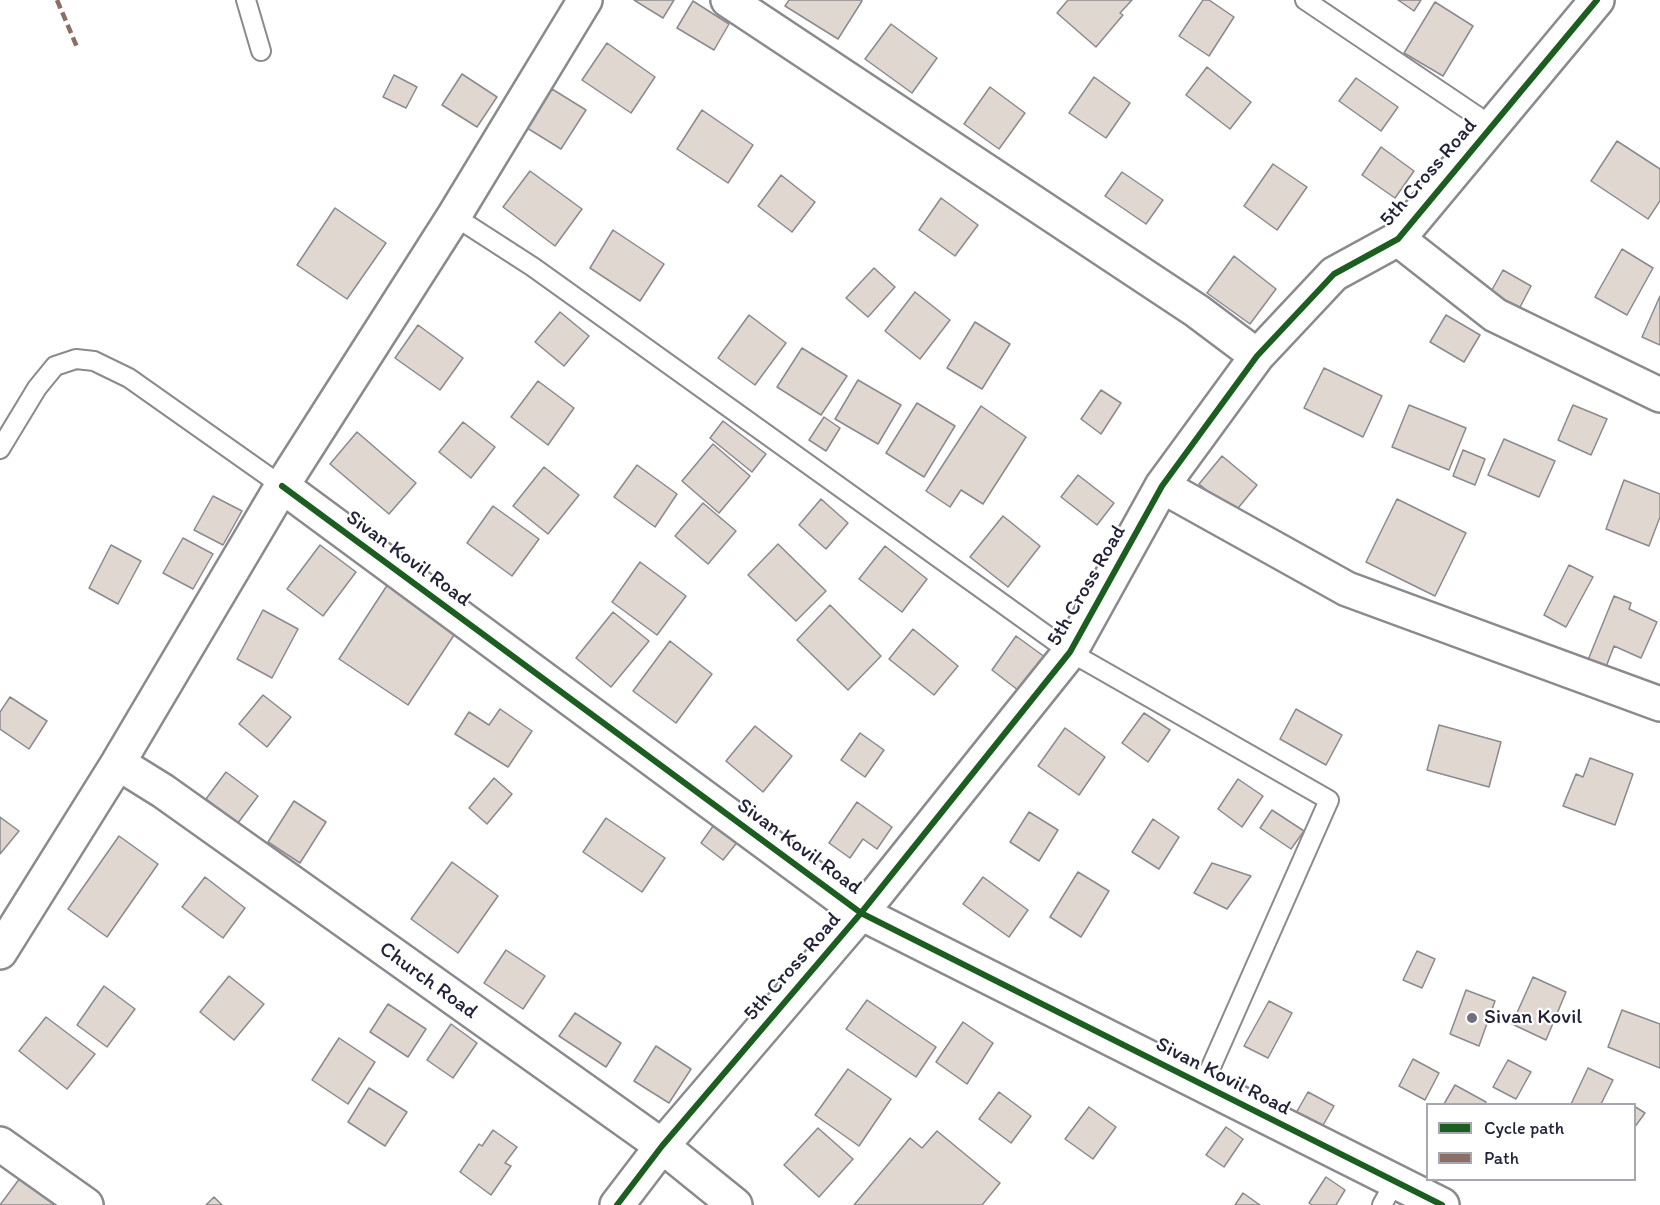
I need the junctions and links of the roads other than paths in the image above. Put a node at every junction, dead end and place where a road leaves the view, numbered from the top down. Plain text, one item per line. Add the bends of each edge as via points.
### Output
1 (246, 0) edge
2 (585, 0) edge
3 (728, 0) edge
4 (1305, 0) edge
5 (1596, 1) edge
6 (261, 51) dead end
7 (1492, 126) junction
8 (454, 216) junction
9 (1398, 239) junction
10 (1257, 356) junction
11 (1660, 395) edge
12 (0, 449) edge
13 (282, 486) junction
14 (1162, 486) junction
15 (1070, 652) junction
16 (1660, 704) edge
17 (118, 763) junction
18 (861, 914) junction
19 (0, 952) edge
20 (1203, 1085) junction
21 (0, 1144) edge
22 (662, 1146) junction
23 (1388, 1193) edge
24 (86, 1205) edge
25 (617, 1205) edge
26 (735, 1205) edge
27 (1442, 1205) edge

1 - 6 lane
2 - 8 street
3 - 10 street via 1197,311
4 - 7 lane
5 - 7 street, 5th Cross Road
7 - 9 street, 5th Cross Road
8 - 13 street
8 - 15 lane via 533,267
9 - 10 street, 5th Cross Road via 1334,274
9 - 11 street via 1495,315
10 - 14 street, 5th Cross Road
12 - 13 lane via 37,388 56,366 76,359 94,360 129,378
13 - 17 street
13 - 18 street, Sivan Kovil Road
14 - 15 street, 5th Cross Road
14 - 16 street via 1347,589
15 - 18 street, 5th Cross Road
15 - 20 lane via 1329,800
17 - 19 street
17 - 22 street, Church Road via 164,791
18 - 20 street, Sivan Kovil Road
18 - 22 street, 5th Cross Road
20 - 23 street, Sivan Kovil Road
21 - 24 street
22 - 25 street, 5th Cross Road
22 - 26 street, Church Road
23 - 27 street, Sivan Kovil Road

